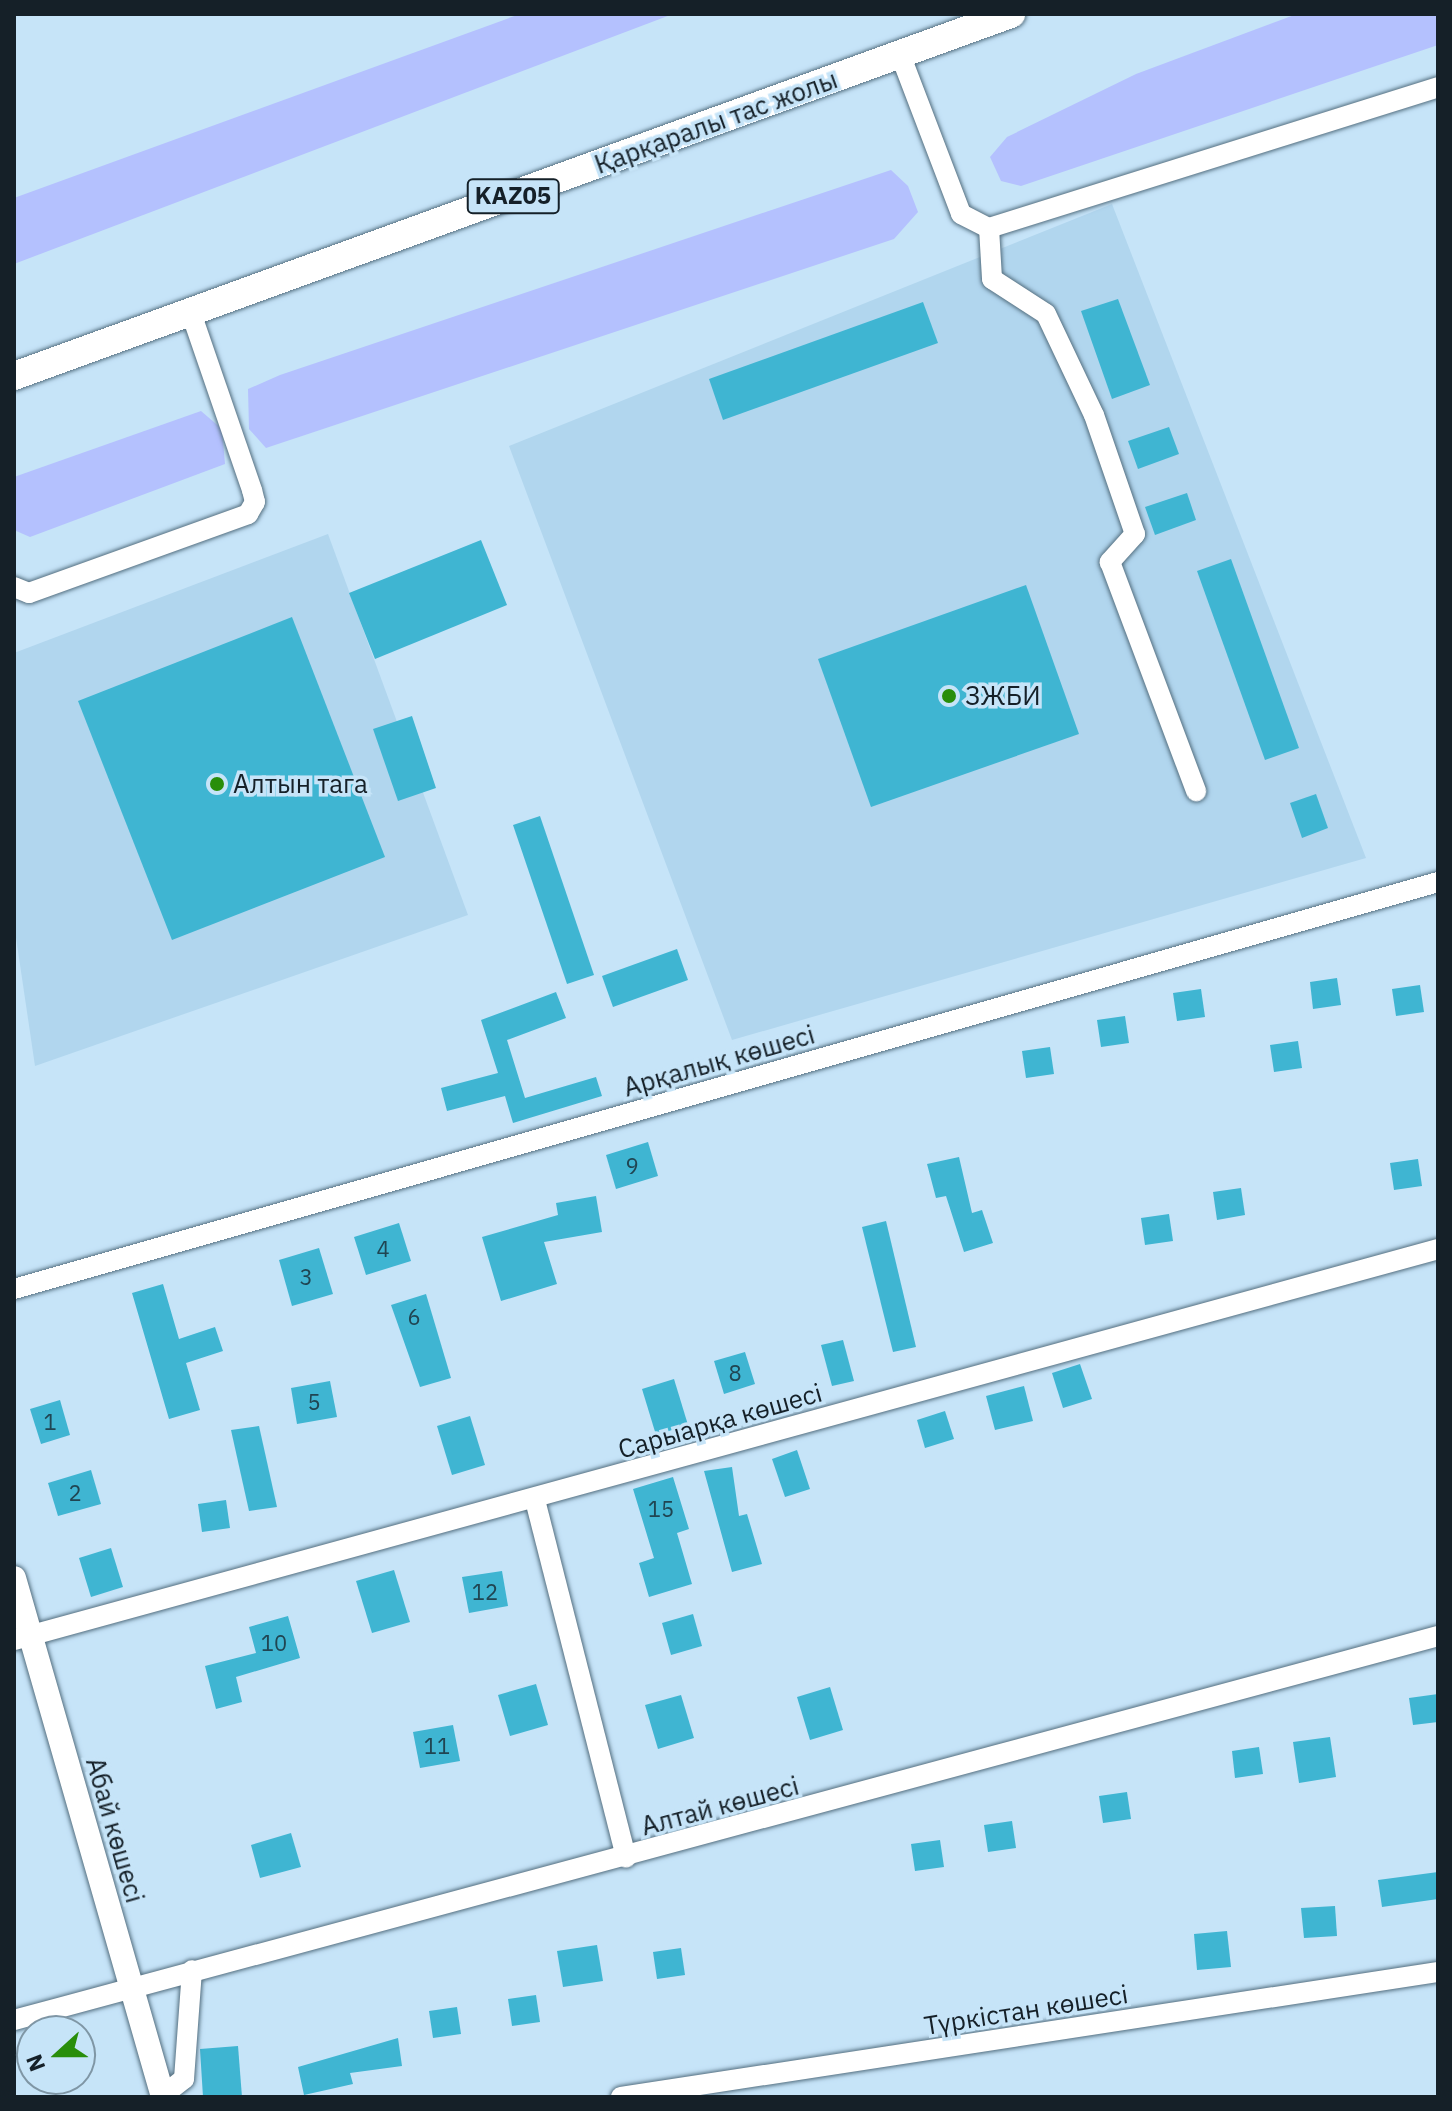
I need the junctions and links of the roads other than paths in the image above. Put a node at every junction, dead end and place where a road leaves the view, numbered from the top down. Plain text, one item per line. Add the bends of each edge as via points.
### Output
1 (1011, 14) edge
2 (900, 54) junction
3 (1438, 87) edge
4 (989, 228) junction
5 (191, 313) junction
6 (14, 376) edge
7 (14, 587) edge
8 (1196, 791) dead end
9 (1438, 882) edge
10 (1438, 1249) edge
11 (14, 1289) edge
12 (535, 1500) junction
13 (14, 1578) edge
14 (1438, 1636) edge
15 (23, 1638) edge
16 (626, 1858) junction
17 (192, 1970) junction
18 (1438, 1972) edge
19 (130, 1986) junction
20 (14, 2020) edge
21 (163, 2096) edge
22 (621, 2097) edge

1 - 2 highway, Қарқаралы тас жолы / KАZ05
2 - 4 street via 961,214
2 - 5 highway, Қарқаралы тас жолы / KАZ05
3 - 4 street
4 - 8 street via 992,279 1046,314 1094,415 1135,534 1110,562
5 - 6 highway, Қарқаралы тас жолы / KАZ05
5 - 7 street via 252,490 248,514 29,593
9 - 11 street, Арқалық көшесі
10 - 12 street, Сарыарқа көшесі
12 - 15 street, Сарыарқа көшесі
12 - 16 street
13 - 15 main road, Абай көшесі
14 - 16 street, Алтай көшесі
15 - 19 main road, Абай көшесі
16 - 17 street, Алтай көшесі
17 - 19 street, Алтай көшесі
17 - 21 street via 184,2079
18 - 22 street, Түркістан көшесі
19 - 20 street, Алтай көшесі
19 - 21 main road, Абай көшесі

